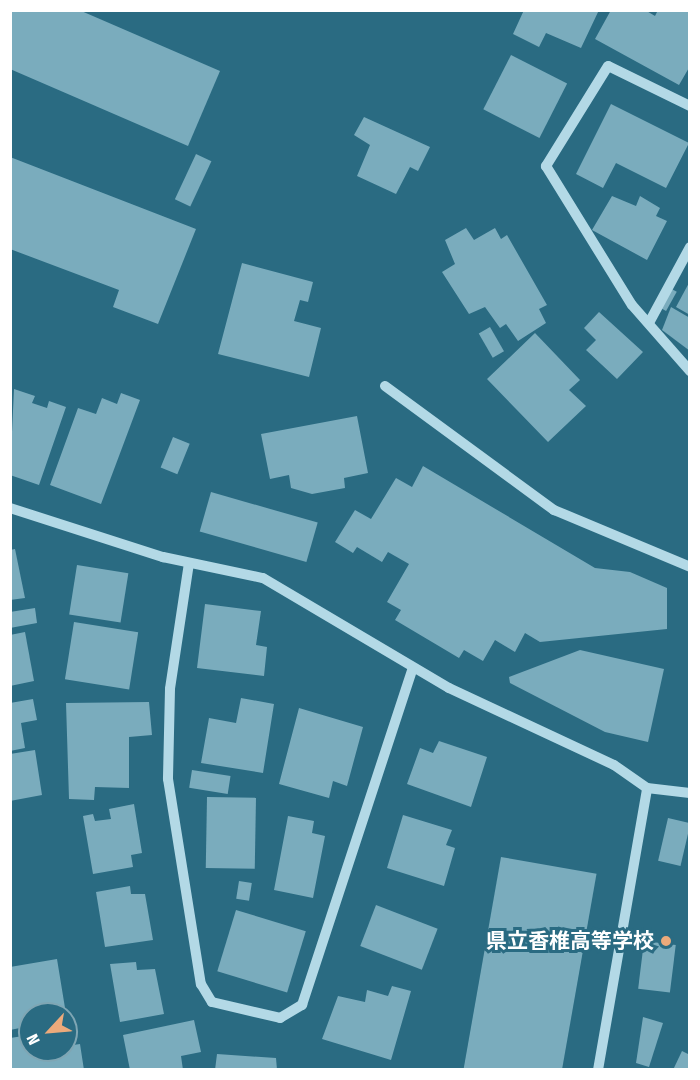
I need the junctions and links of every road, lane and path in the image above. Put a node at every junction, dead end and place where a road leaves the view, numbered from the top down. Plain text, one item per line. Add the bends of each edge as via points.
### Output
1 (690, 106) edge
2 (690, 247) edge
3 (650, 321) junction
4 (690, 371) edge
5 (385, 386) dead end
6 (10, 508) edge
7 (189, 563) junction
8 (690, 567) edge
9 (413, 668) junction
10 (647, 788) junction
11 (690, 793) edge
12 (598, 1070) edge

1 - 3 street via 608,66 546,166 632,305
2 - 3 street
3 - 4 street
5 - 8 street via 554,510
6 - 7 street
7 - 9 street via 263,578
7 - 9 street via 170,690 168,779 201,984 212,1002 280,1018 302,1005
9 - 10 street via 614,765
10 - 11 street
10 - 12 street

